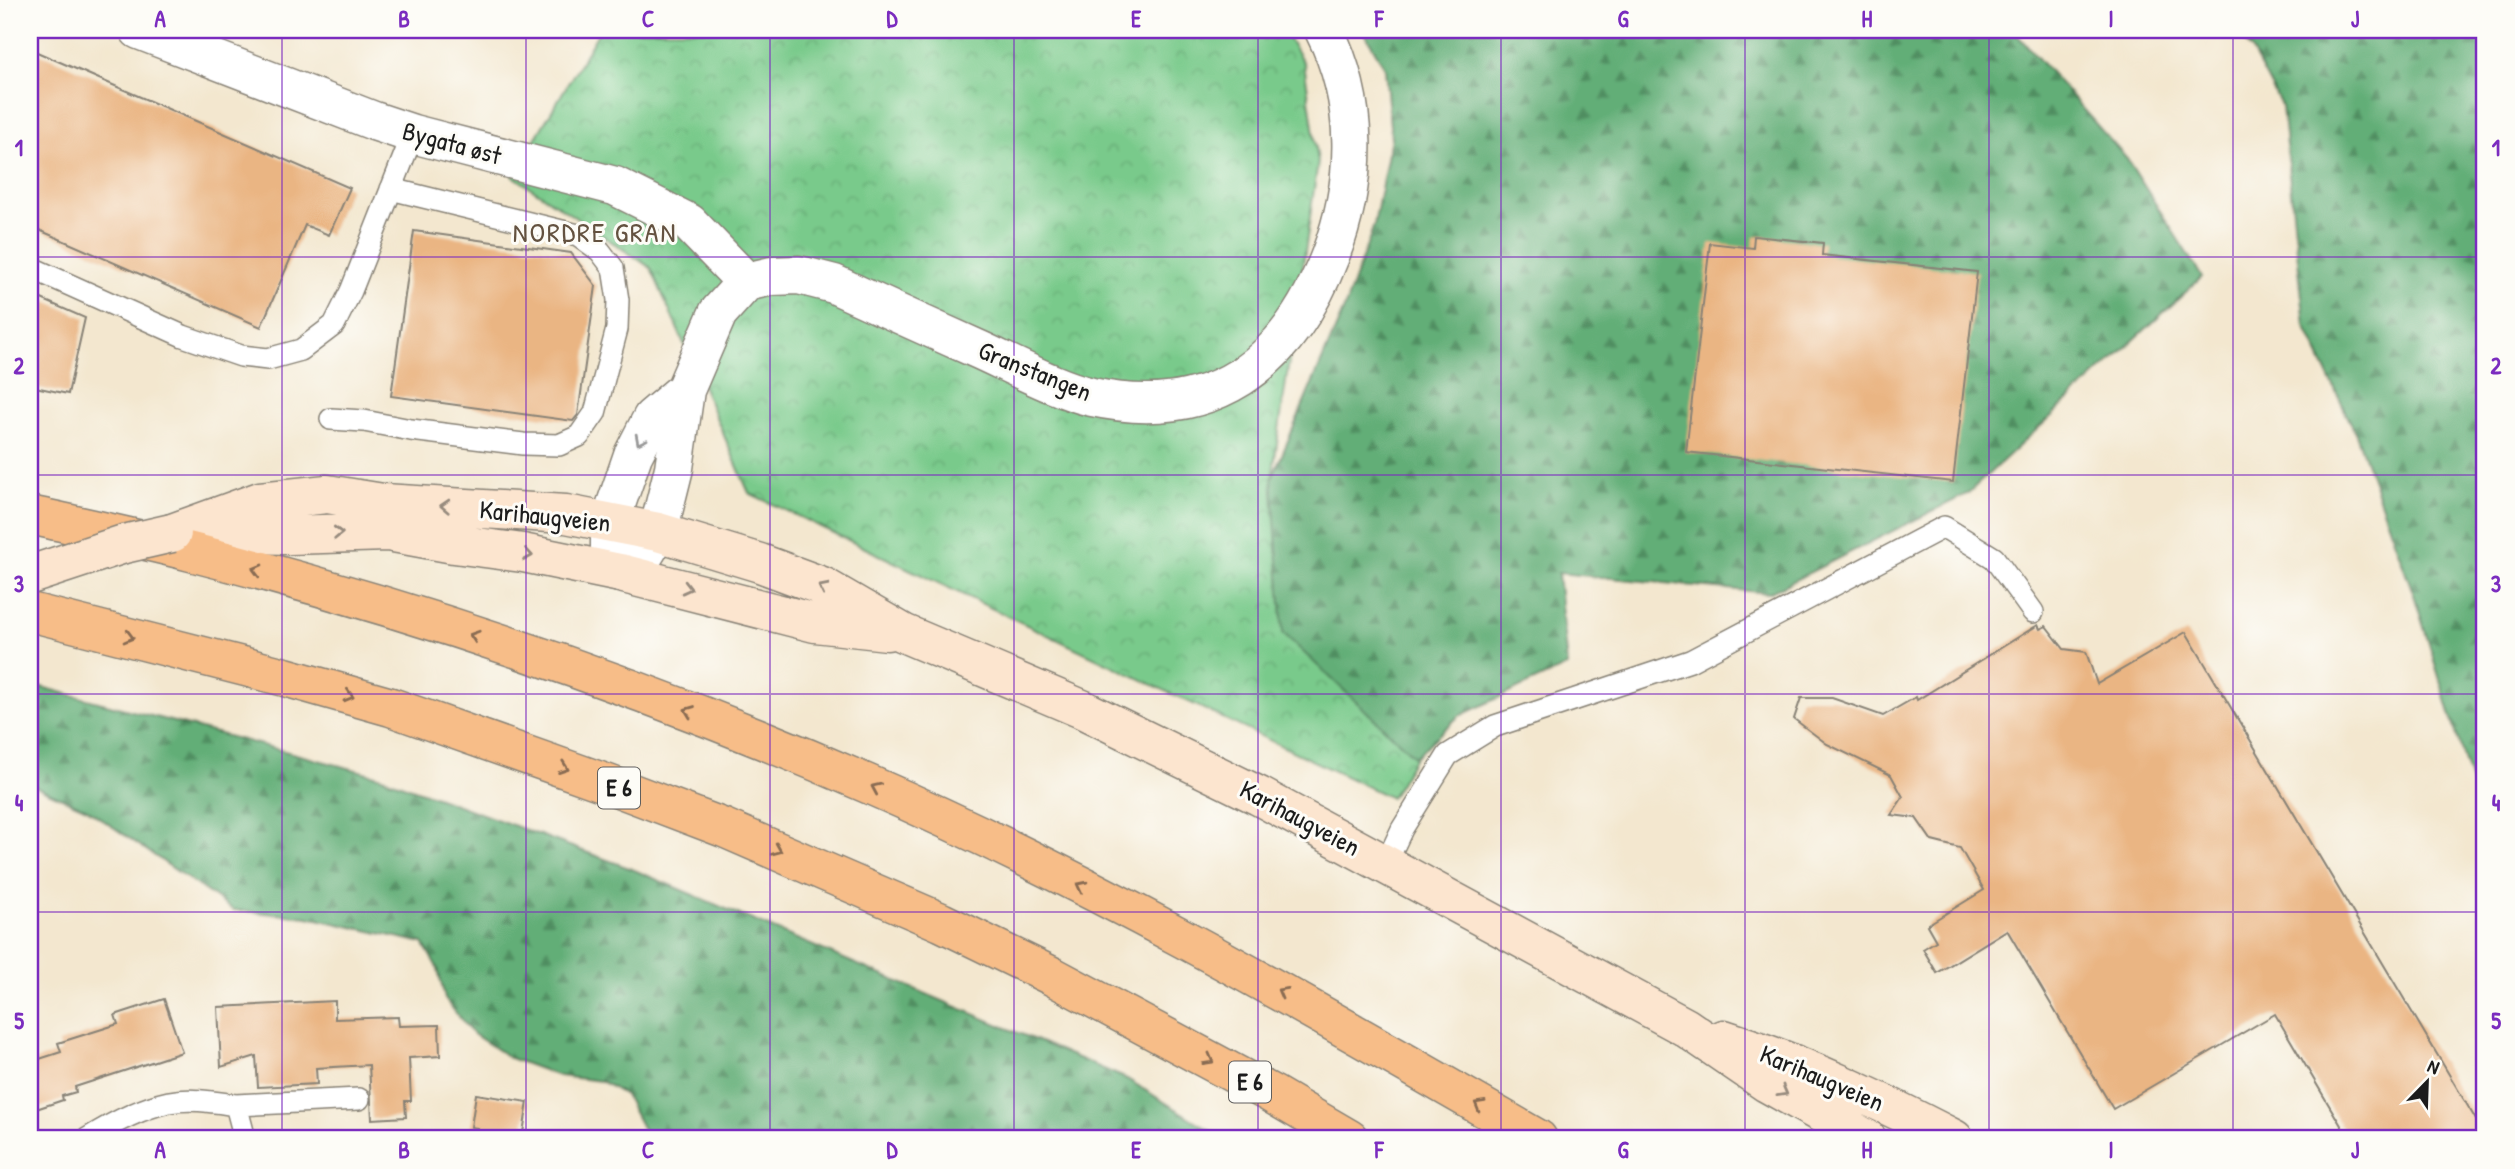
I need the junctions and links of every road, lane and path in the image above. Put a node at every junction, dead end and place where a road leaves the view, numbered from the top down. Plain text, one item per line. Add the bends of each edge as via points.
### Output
1 (139, 30) edge
2 (1324, 30) edge
3 (413, 134) junction
4 (391, 188) junction
5 (32, 268) dead end
6 (746, 282) junction
7 (685, 390) junction
8 (331, 419) dead end
9 (30, 515) edge
10 (610, 522) junction
11 (658, 532) junction
12 (172, 533) junction
13 (620, 573) junction
14 (30, 575) edge
15 (30, 612) edge
16 (2033, 612) dead end
17 (903, 633) junction
18 (1386, 863) junction
19 (1685, 1027) junction
20 (359, 1099) dead end
21 (236, 1105) junction
22 (87, 1139) edge
23 (245, 1139) edge
24 (1349, 1139) edge
25 (1538, 1139) edge
26 (1867, 1139) edge
27 (1954, 1139) edge

1 - 3 street, Bygata øst
2 - 6 street, Granstangen via 1343,74 1351,117 1352,164 1335,241 1320,282 1270,353 1239,380 1209,394 1144,404 1091,396 834,285 799,275
3 - 4 lane
3 - 6 street, Bygata øst via 615,186 689,223
4 - 5 lane via 334,325 301,350 268,359 241,356 183,336
4 - 8 lane via 578,235 613,268 617,329 595,413 579,436 559,445
6 - 7 street via 718,313
7 -> 10 street via 652,418 633,455
7 - 11 street
25 -> 9 highway via 1200,947 994,842 858,780 527,652 188,551
10 - 11 main road, Karihaugveien
10 -> 12 main road, Karihaugveien via 327,494 260,501
10 - 13 street via 610,547
11 - 13 street via 644,555
17 -> 11 main road, Karihaugveien via 822,586
12 -> 13 main road, Karihaugveien via 388,531
12 - 14 main road, Karihaugveien, bridge
13 -> 17 main road, Karihaugveien via 815,623
15 -> 24 highway, E 6 via 390,707 724,828 1052,976
16 - 18 lane via 1994,558 1944,527 1690,661 1495,726 1460,747 1448,755
17 - 18 main road, Karihaugveien via 1082,709
18 - 19 main road, Karihaugveien
19 -> 26 main road, Karihaugveien via 1767,1083
19 - 27 main road, Karihaugveien via 1811,1070
20 - 21 lane
21 - 22 lane via 170,1102
21 - 23 lane

